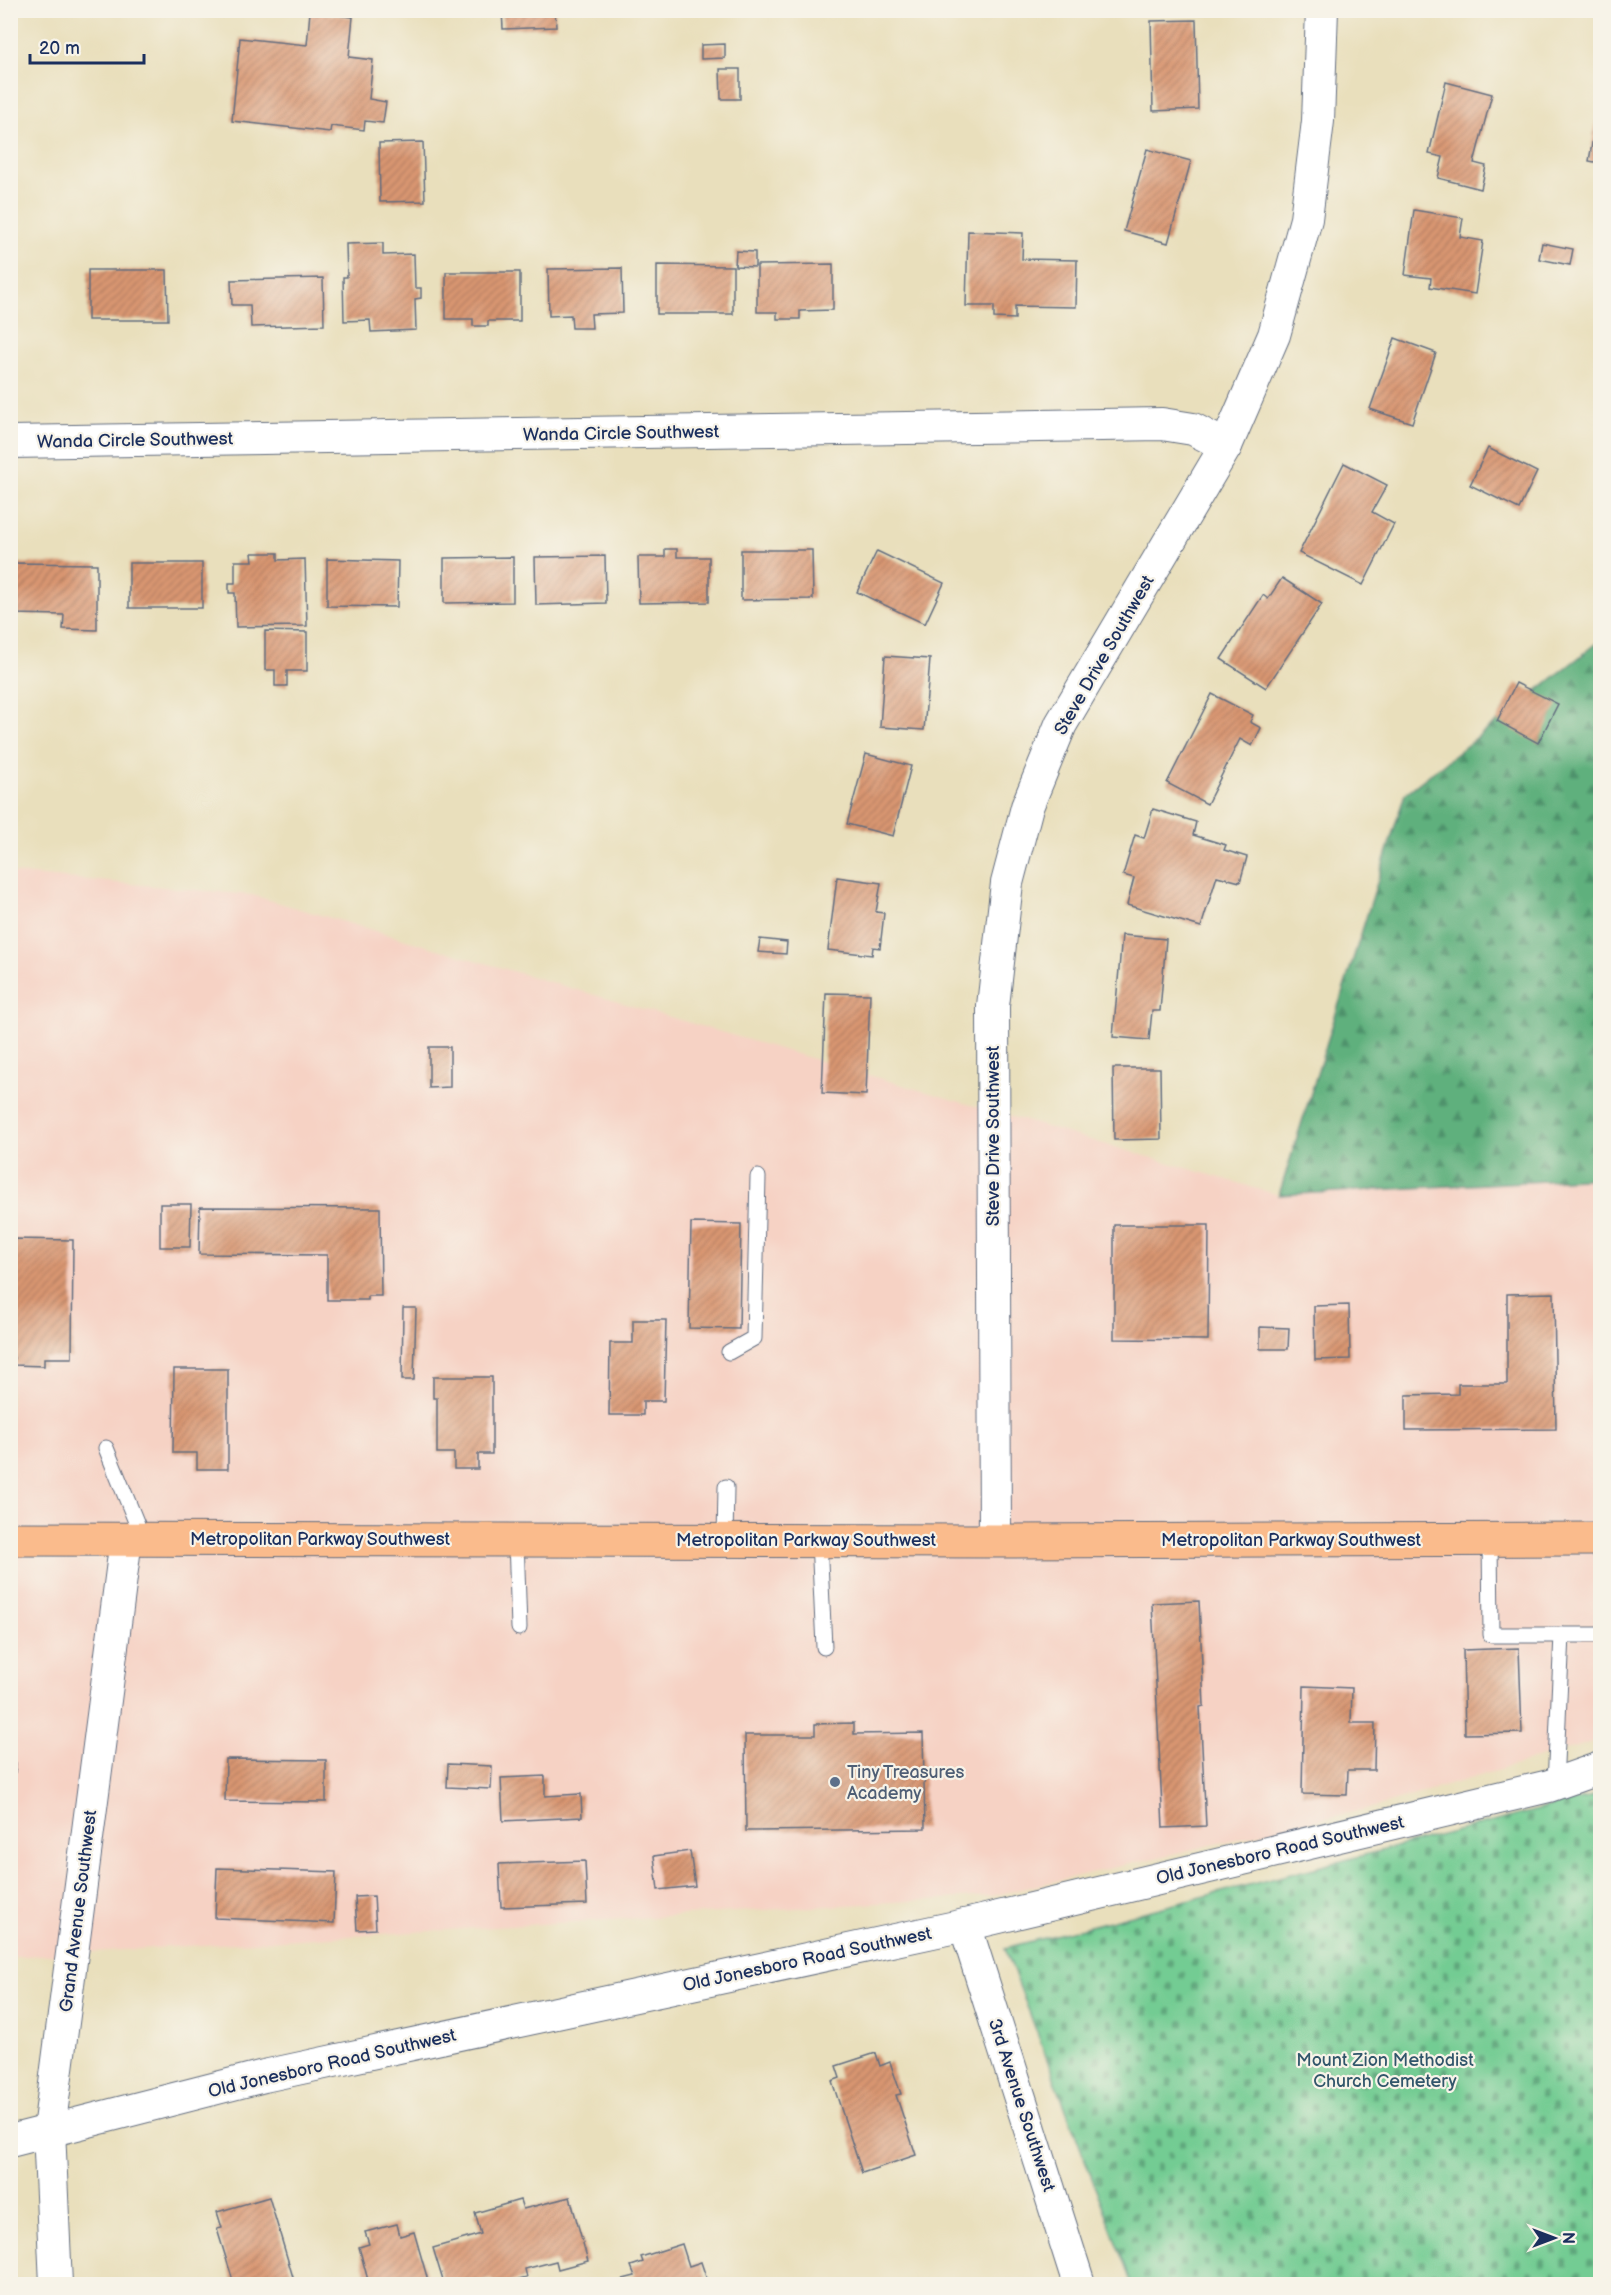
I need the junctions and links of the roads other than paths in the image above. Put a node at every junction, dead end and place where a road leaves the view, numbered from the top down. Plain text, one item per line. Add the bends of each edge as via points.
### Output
1 (1322, 10) edge
2 (10, 442) edge
3 (1226, 446) junction
4 (758, 1177) dead end
5 (729, 1352) dead end
6 (106, 1448) dead end
7 (726, 1487) dead end
8 (10, 1539) edge
9 (134, 1539) junction
10 (1490, 1539) junction
11 (1600, 1539) edge
12 (516, 1540) junction
13 (725, 1540) junction
14 (819, 1540) junction
15 (994, 1541) junction
16 (519, 1628) dead end
17 (1562, 1635) junction
18 (1600, 1635) edge
19 (824, 1647) dead end
20 (1600, 1768) edge
21 (1555, 1784) junction
22 (965, 1925) junction
23 (50, 2130) junction
24 (10, 2141) edge
25 (56, 2284) edge
26 (1079, 2284) edge

1 - 3 street, Steve Drive Southwest via 1318,121 1306,219 1274,335
2 - 3 street, Wanda Circle Southwest via 1162,424 1193,429
3 - 15 street, Steve Drive Southwest via 1061,724 1027,807 1007,883 993,1006
4 - 5 lane via 754,1338
6 - 9 lane
7 - 13 lane
8 - 9 main road, Metropolitan Parkway Southwest
9 - 12 main road, Metropolitan Parkway Southwest
9 - 23 street, Grand Avenue Southwest
10 - 11 main road, Metropolitan Parkway Southwest
10 - 15 main road, Metropolitan Parkway Southwest
10 - 17 lane via 1491,1635
12 - 13 main road, Metropolitan Parkway Southwest
12 - 16 lane
13 - 14 main road, Metropolitan Parkway Southwest
14 - 15 main road, Metropolitan Parkway Southwest
14 - 19 lane
17 - 18 lane
17 - 21 lane
20 - 21 street, Old Jonesboro Road Southwest
21 - 22 street, Old Jonesboro Road Southwest
22 - 23 street, Old Jonesboro Road Southwest via 264,2076
22 - 26 street, 3rd Avenue Southwest
23 - 24 street, Old Jonesboro Road Southwest
23 - 25 street, Grand Avenue Southwest

